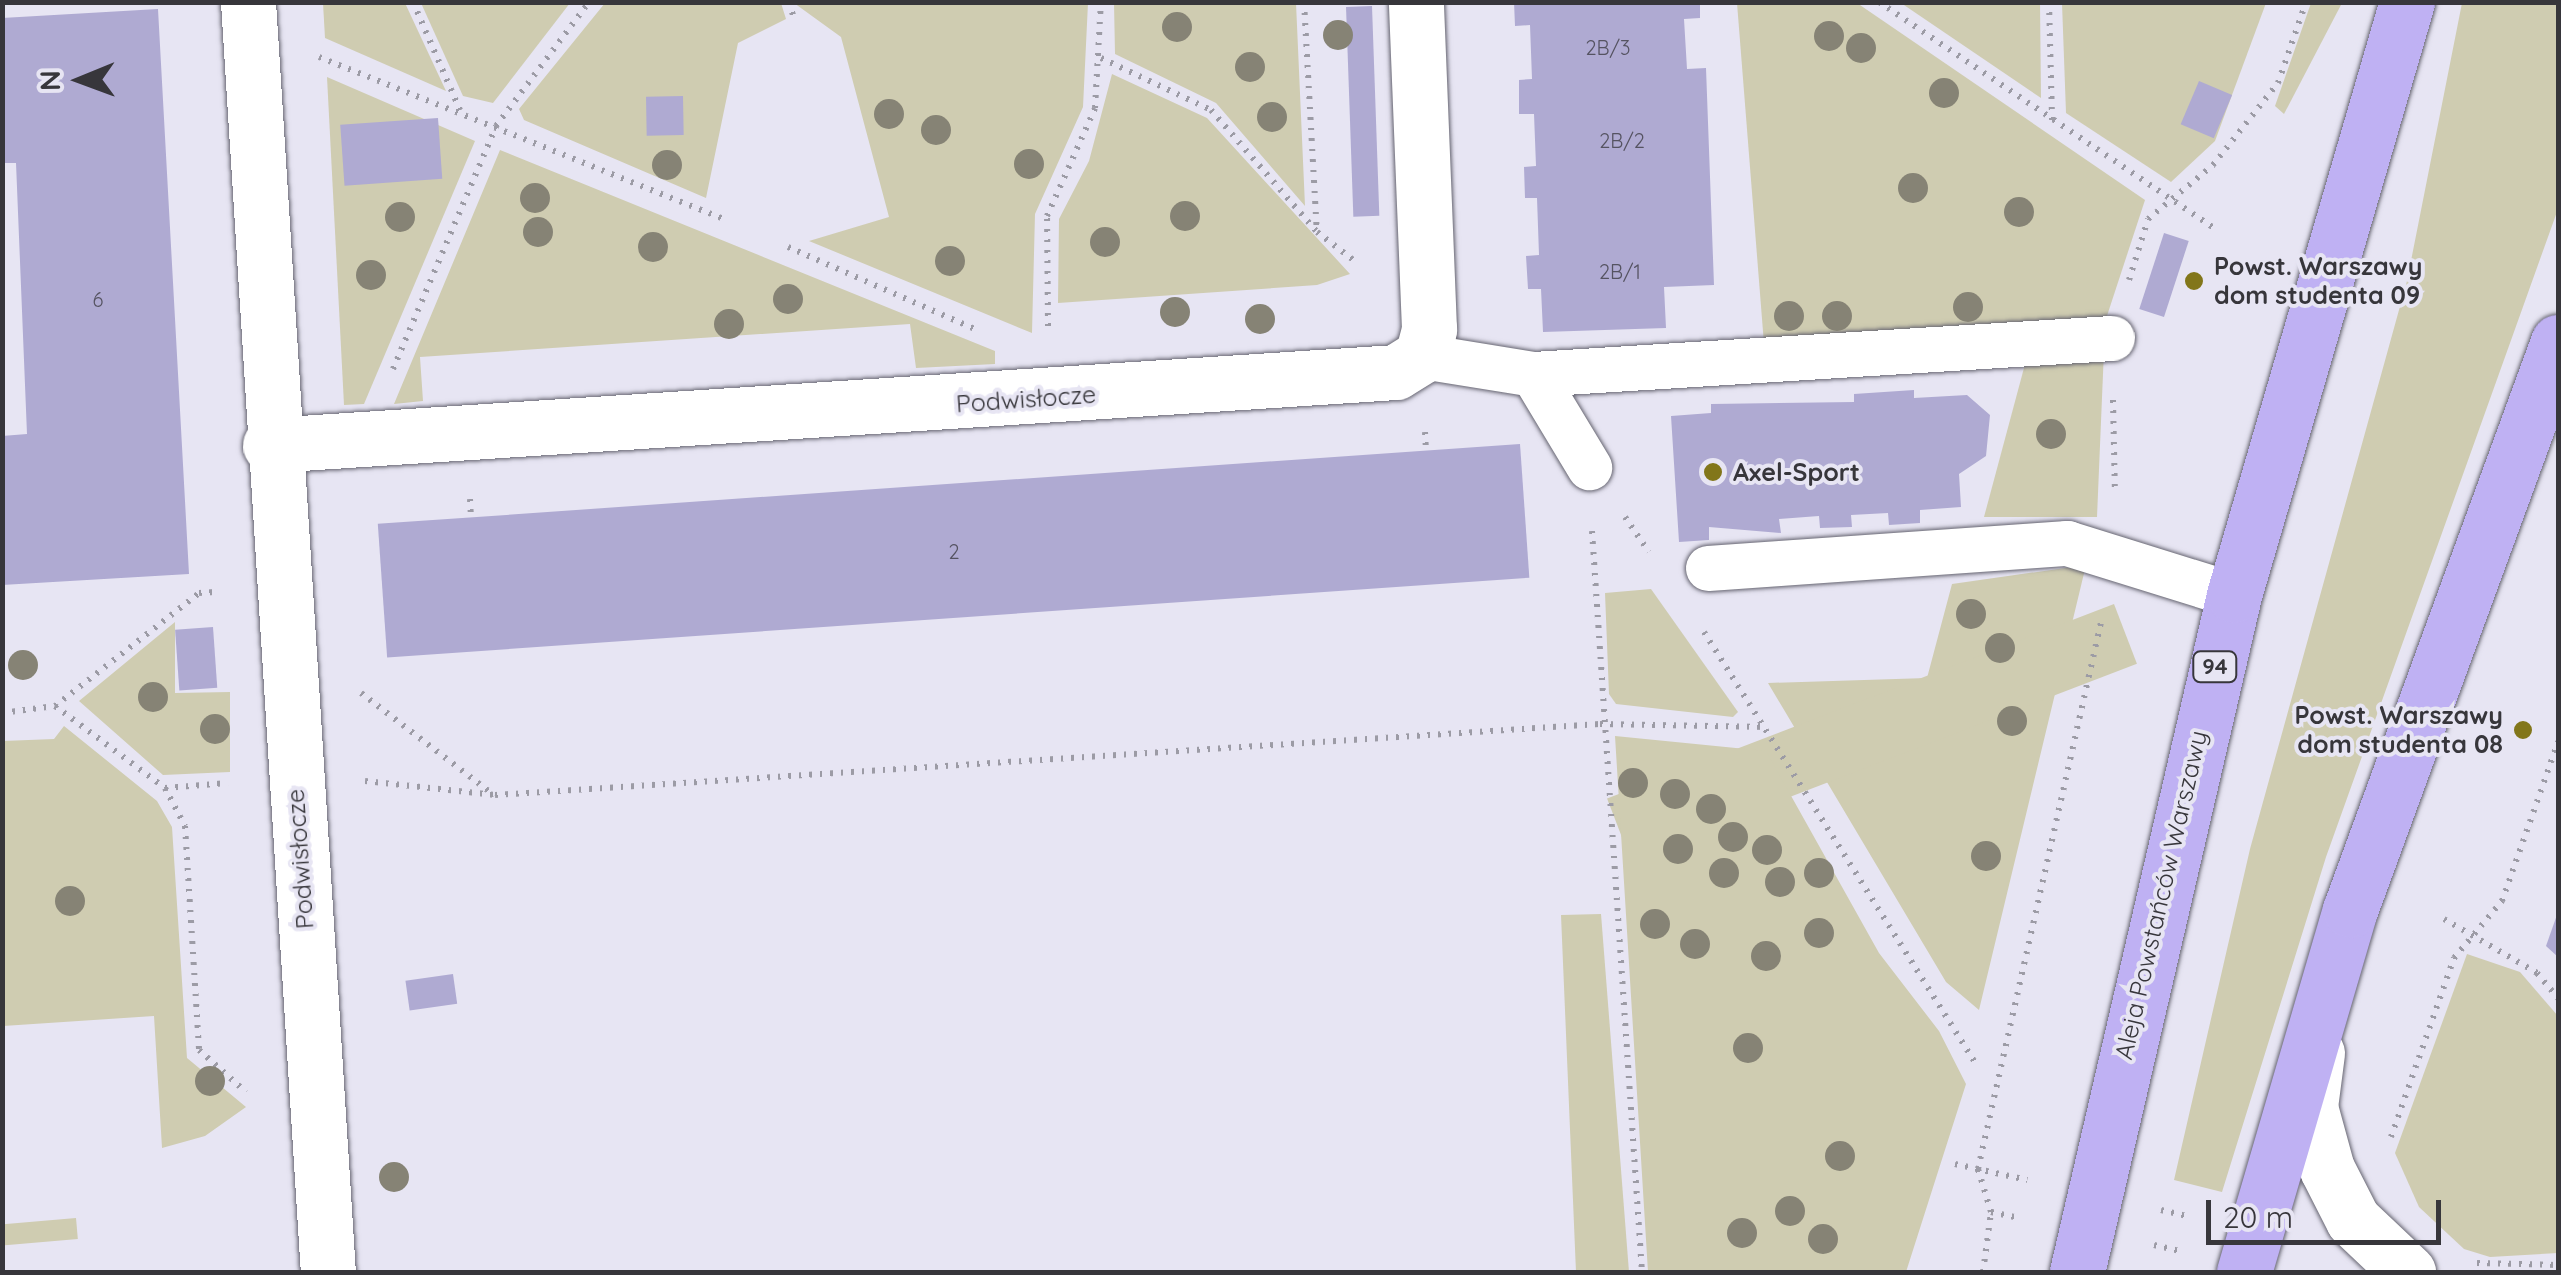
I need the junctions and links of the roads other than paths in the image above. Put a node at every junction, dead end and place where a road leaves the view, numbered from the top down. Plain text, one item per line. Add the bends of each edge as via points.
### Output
1 (1416, 2) edge
2 (2407, 2) edge
3 (249, 26) edge
4 (2112, 338) dead end
5 (2558, 342) edge
6 (1424, 349) junction
7 (1533, 374) junction
8 (2547, 408) edge
9 (270, 445) junction
10 (1590, 467) road end
11 (1708, 568) dead end
12 (2234, 595) junction
13 (2325, 984) junction
14 (328, 1272) edge
15 (2077, 1272) edge
16 (2244, 1272) edge
17 (2408, 1272) edge

1 - 6 street
2 - 12 main road, Aleja Powstańców Warszawy / 94
3 - 9 street, Podwisłocze
4 - 7 lane
5 - 8 main road
6 - 7 lane
6 - 9 street, Podwisłocze via 1382,374
7 - 10 lane
8 - 13 main road
9 - 14 street, Podwisłocze
11 - 12 lane via 2068,543
12 - 15 main road, Aleja Powstańców Warszawy / 94
13 - 16 main road
13 - 17 street via 2310,1107 2353,1220

